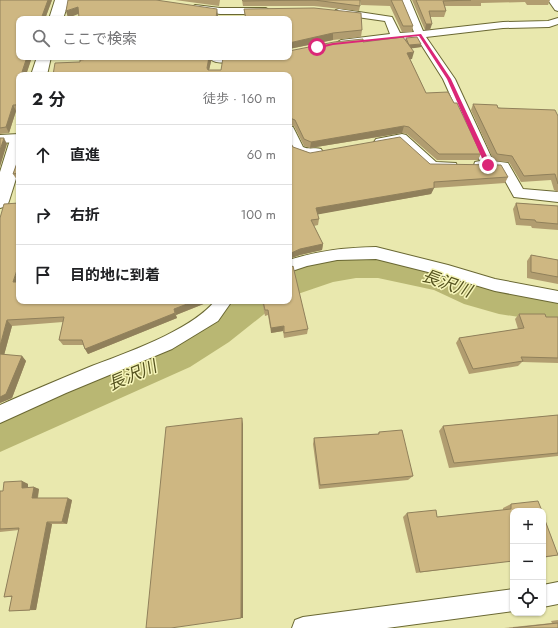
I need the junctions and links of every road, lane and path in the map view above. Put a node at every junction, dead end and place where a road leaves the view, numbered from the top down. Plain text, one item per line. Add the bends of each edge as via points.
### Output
1 (62, 0) edge
2 (240, 0) edge
3 (405, 0) edge
4 (553, 0) edge
5 (189, 7) edge
6 (558, 8) edge
7 (274, 10) edge
8 (235, 11) junction
9 (332, 11) edge
10 (221, 15) edge
11 (57, 16) edge
12 (558, 21) edge
13 (420, 35) junction
14 (397, 38) junction
15 (328, 44) edge
16 (43, 60) edge
17 (227, 60) edge
18 (217, 62) edge
19 (40, 72) edge
20 (292, 137) edge
21 (0, 139) edge
22 (16, 139) edge
23 (371, 143) edge
24 (16, 149) edge
25 (332, 150) edge
26 (488, 165) junction
27 (558, 197) edge
28 (0, 201) edge
29 (292, 265) edge
30 (558, 298) edge
31 (222, 304) edge
32 (0, 414) edge
33 (558, 594) edge
34 (546, 596) edge
35 (510, 600) edge
36 (303, 628) edge

1 - 11 main road
2 - 8 street
3 - 13 street
4 - 6 street
5 - 10 street
7 - 8 street
8 - 10 street
9 - 14 street via 389,19
12 - 13 street via 549,24 503,25
13 - 14 street
13 - 26 street via 449,79
14 - 15 street
16 - 19 main road
17 - 18 street
20 - 25 street via 298,150 309,154
21 - 22 street
23 - 26 street via 402,138 433,166
24 - 28 main road
26 - 27 street via 503,166 519,194
29 - 30 street via 337,254 376,253 495,285
31 - 32 street via 212,316 166,344
33 - 34 street
35 - 36 street

